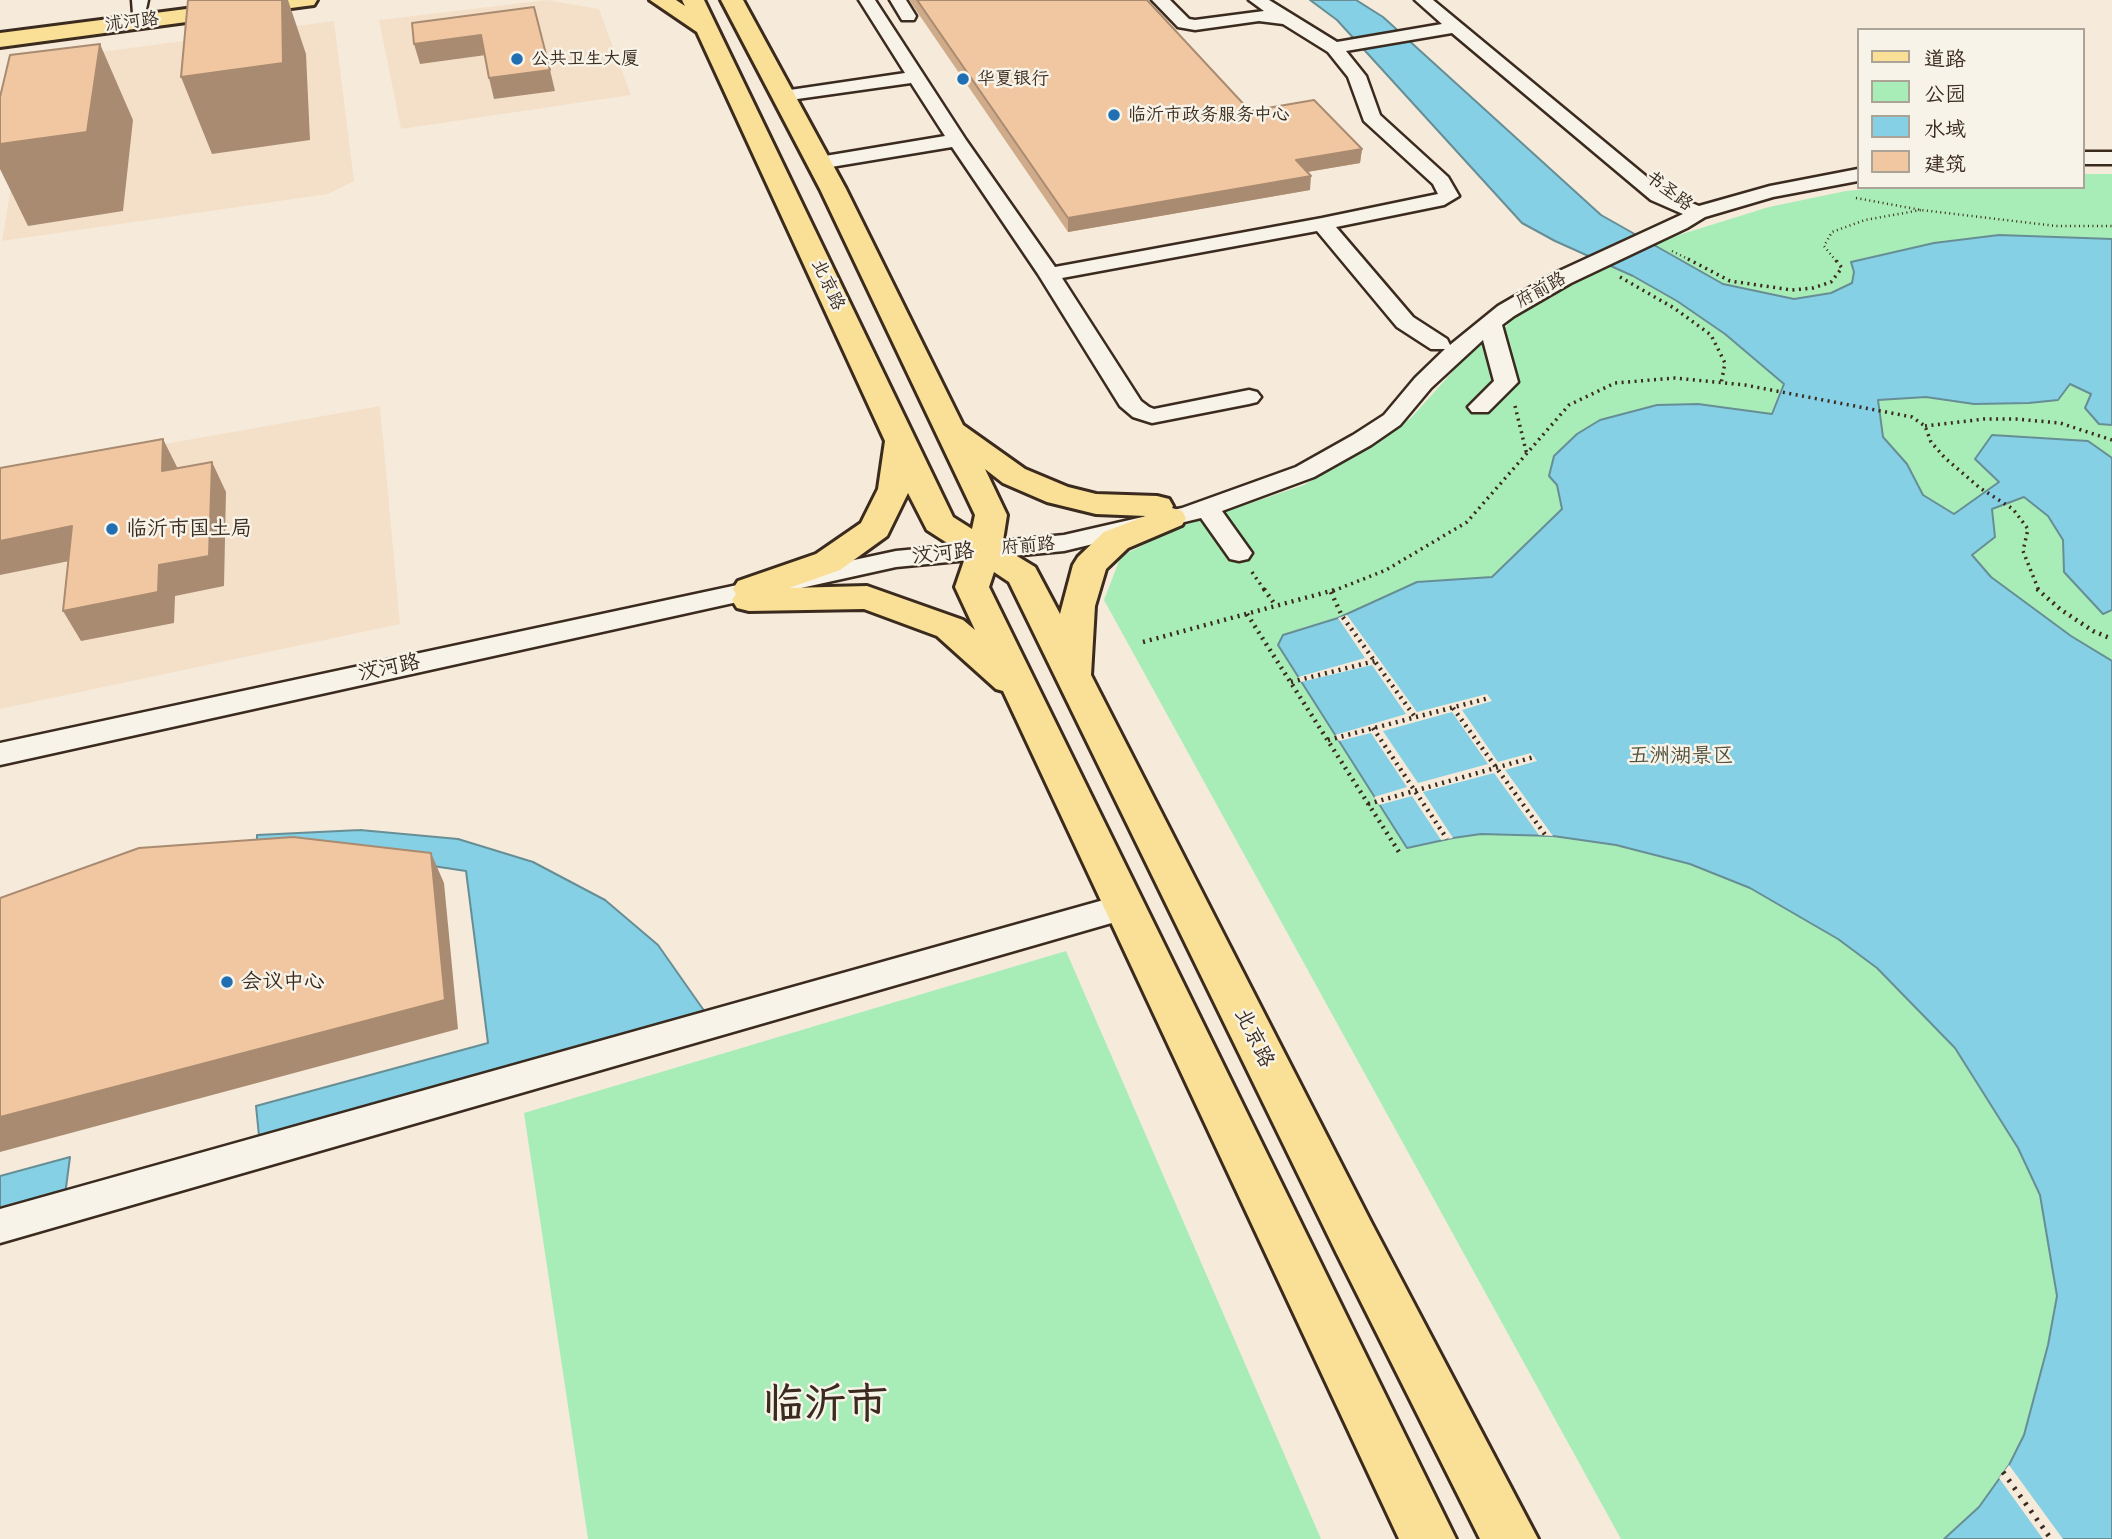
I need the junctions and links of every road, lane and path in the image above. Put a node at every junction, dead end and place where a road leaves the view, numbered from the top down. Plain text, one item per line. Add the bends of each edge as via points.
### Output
1 (216, 0) edge
2 (306, 0) edge
3 (661, 0) edge
4 (693, 0) edge
5 (867, 0) edge
6 (1160, 0) edge
7 (1257, 0) edge
8 (1423, 0) edge
9 (1435, 0) edge
10 (139, 5) edge
11 (738, 6) edge
12 (1290, 20) junction
13 (1456, 27) junction
14 (0, 28) edge
15 (707, 29) junction
16 (0, 40) edge
17 (1339, 47) junction
18 (916, 76) junction
19 (783, 96) junction
20 (957, 140) junction
21 (2084, 158) edge
22 (2112, 158) edge
23 (819, 163) junction
24 (2084, 166) edge
25 (2112, 166) edge
26 (1856, 175) edge
27 (1856, 184) edge
28 (1822, 191) junction
29 (1921, 210) junction
30 (1698, 213) junction
31 (1322, 224) junction
32 (2112, 226) edge
33 (1658, 236) junction
34 (1613, 273) dead end
35 (1049, 274) junction
36 (1556, 274) junction
37 (1490, 323) junction
38 (1439, 344) junction
39 (1506, 382) junction
40 (1721, 384) junction
41 (1248, 397) dead end
42 (1480, 407) dead end
43 (1925, 426) junction
44 (949, 428) junction
45 (901, 438) junction
46 (2112, 440) edge
47 (1527, 456) junction
48 (1207, 508) junction
49 (1163, 512) junction
50 (985, 550) junction
51 (1239, 553) joint
52 (1331, 592) junction
53 (750, 594) junction
54 (1276, 606) junction
55 (1247, 614) junction
56 (2112, 639) edge
57 (1143, 642) dead end
58 (1376, 661) junction
59 (1073, 676) junction
60 (1291, 682) junction
61 (1021, 691) junction
62 (1489, 698) dead end
63 (1453, 708) junction
64 (1415, 717) junction
65 (1373, 729) junction
66 (1328, 740) junction
67 (0, 754) edge
68 (1534, 757) dead end
69 (0, 765) edge
70 (1496, 767) junction
71 (1415, 790) junction
72 (1368, 804) junction
73 (1546, 836) dead end
74 (1447, 839) dead end
75 (1399, 852) dead end
76 (1125, 907) junction
77 (0, 1226) edge
78 (2003, 1472) dead end
79 (1428, 1539) edge
80 (1510, 1539) edge
81 (2051, 1539) edge

1 - 10 main road, 沭河路
2 - 16 main road, 沭河路
3 - 15 main road
4 - 15 main road, 北京路
5 - 18 street
6 - 12 street via 1184,23 1195,25 1259,16
7 - 12 street
8 - 13 street, 书圣路
9 - 30 street, 书圣路
10 - 14 main road, 沭河路
11 - 19 main road
12 - 17 street
13 - 17 street
13 - 30 street, 书圣路 via 1658,196
15 - 45 main road, 北京路
17 - 31 street via 1357,76 1371,117 1441,181 1449,195
18 - 19 street
18 - 20 street
19 - 23 main road
20 - 23 street
20 - 35 street
21 - 22 street
23 - 44 main road
24 - 25 street
26 - 30 street, 府前路 via 1770,192
27 - 28 street, 府前路
28 - 29 path
28 - 30 street, 府前路 via 1735,210
29 - 32 path via 2056,226
29 - 33 path via 1865,220 1832,232 1824,246 1842,268 1831,282 1813,288 1792,290 1730,281
30 - 33 street, 府前路
31 - 35 street
31 - 38 street via 1405,322
33 - 36 street, 府前路
34 - 40 path via 1711,335 1725,363
35 - 41 street via 1132,406 1141,412 1152,416
36 - 37 street, 府前路
36 - 38 street, 府前路 via 1489,303
37 - 39 street
37 - 48 street, 府前路 via 1448,358 1392,420 1362,440 1305,472
38 - 49 street, 府前路 via 1374,412 1346,430 1291,461
39 - 42 street
39 - 47 path
40 - 43 path via 1912,417
40 - 47 path via 1675,378 1615,383 1569,405
43 - 46 path via 2016,419 2060,423
43 - 56 path via 1930,442 1980,488 2013,509 2028,528 2023,551 2036,588 2060,609
44 - 49 main road via 1014,476 1058,495
44 - 50 main road via 991,515
45 - 50 main road, 北京路 via 939,523
45 - 53 main road via 894,489 874,529 828,562
47 - 52 path via 1467,522 1386,570
48 - 49 street, 府前路
48 - 51 street
49 - 50 street, 府前路 via 1064,543
49 - 59 main road via 1116,540 1090,565 1079,606
50 - 53 street, 汶河路 via 902,574
50 - 59 main road, 北京路 via 1023,575
50 - 61 main road via 972,587
51 - 54 path
52 - 54 path
52 - 58 path via 1342,616
53 - 61 main road via 867,597 906,610 950,628
53 - 67 street, 汶河路
53 - 69 street, 汶河路
54 - 55 path
55 - 57 path
55 - 60 path
58 - 60 path
58 - 64 path
59 - 80 main road, 北京路
60 - 66 path
61 - 76 main road
62 - 63 path
63 - 64 path
63 - 70 path
64 - 65 path
65 - 66 path
65 - 71 path
66 - 72 path
68 - 70 path
70 - 71 path
70 - 73 path
71 - 72 path
71 - 74 path
72 - 75 path
76 - 77 street
76 - 79 main road
78 - 81 path

